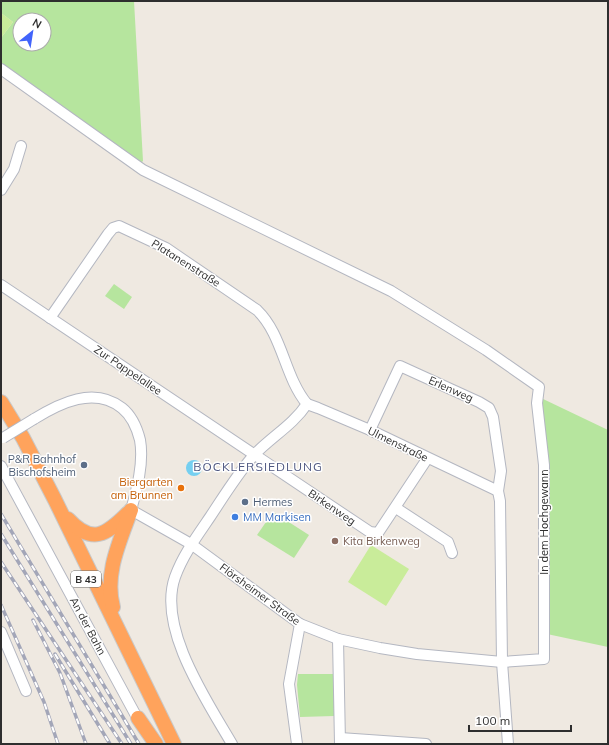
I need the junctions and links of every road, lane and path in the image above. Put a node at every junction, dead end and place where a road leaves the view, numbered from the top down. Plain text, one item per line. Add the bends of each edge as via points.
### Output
1 (1, 69) edge
2 (21, 146) dead end
3 (1, 190) edge
4 (1, 285) edge
5 (50, 318) junction
6 (1, 402) edge
7 (307, 404) junction
8 (1, 416) edge
9 (370, 430) junction
10 (2, 439) edge
11 (254, 455) junction
12 (427, 459) junction
13 (1, 466) edge
14 (498, 491) junction
15 (55, 500) junction
16 (396, 508) junction
17 (131, 510) junction
18 (191, 544) junction
19 (452, 553) dead end
20 (300, 624) junction
21 (119, 631) junction
22 (1, 632) edge
23 (338, 639) junction
24 (544, 659) joint
25 (502, 662) junction
26 (26, 691) dead end
27 (138, 718) junction
28 (340, 741) edge
29 (151, 744) edge
30 (156, 744) edge
31 (167, 744) edge
32 (174, 744) edge
33 (232, 744) edge
34 (297, 744) edge
35 (426, 744) edge
36 (508, 744) edge

1 - 24 street, In dem Hochgewann via 143,170 391,291 486,350 539,387 537,404 544,465
2 - 3 street via 14,170
4 - 5 street, Zur Pappelallee
5 - 7 street, Platanenstraße via 108,234 119,226 166,248 266,318 298,394
5 - 11 street, Zur Pappelallee
6 - 15 highway, B 43
7 - 9 street, Ulmenstraße
7 - 11 street via 300,414
8 - 31 highway, B 43 via 44,493
9 - 12 street, Ulmenstraße
9 - 14 street, Erlenweg via 400,366 479,402 489,408 493,417 502,471
10 - 17 street, bridge via 55,407 71,401 92,397 115,404 129,415 140,441 139,474
11 - 16 street, Birkenweg via 370,532 378,533
11 - 18 street
12 - 14 street, Ulmenstraße
12 - 16 street, Birkenweg
13 - 27 street, An der Bahn
14 - 25 street
15 - 17 highway via 75,527 90,535 106,533
15 - 21 highway, B 43
16 - 19 street via 448,542
17 - 18 street, Flörsheimer Straße
17 - 21 highway via 110,575 110,598
18 - 20 street, Flörsheimer Straße
18 - 33 street via 175,578 171,617 174,630 209,705
20 - 23 street, Flörsheimer Straße
20 - 34 street via 289,684
21 - 32 highway, B 43
22 - 26 street
23 - 25 street, Flörsheimer Straße via 417,654
23 - 28 street
24 - 25 street, Flörsheimer Straße
25 - 36 street
27 - 29 street, An der Bahn
27 - 30 highway
28 - 35 street

